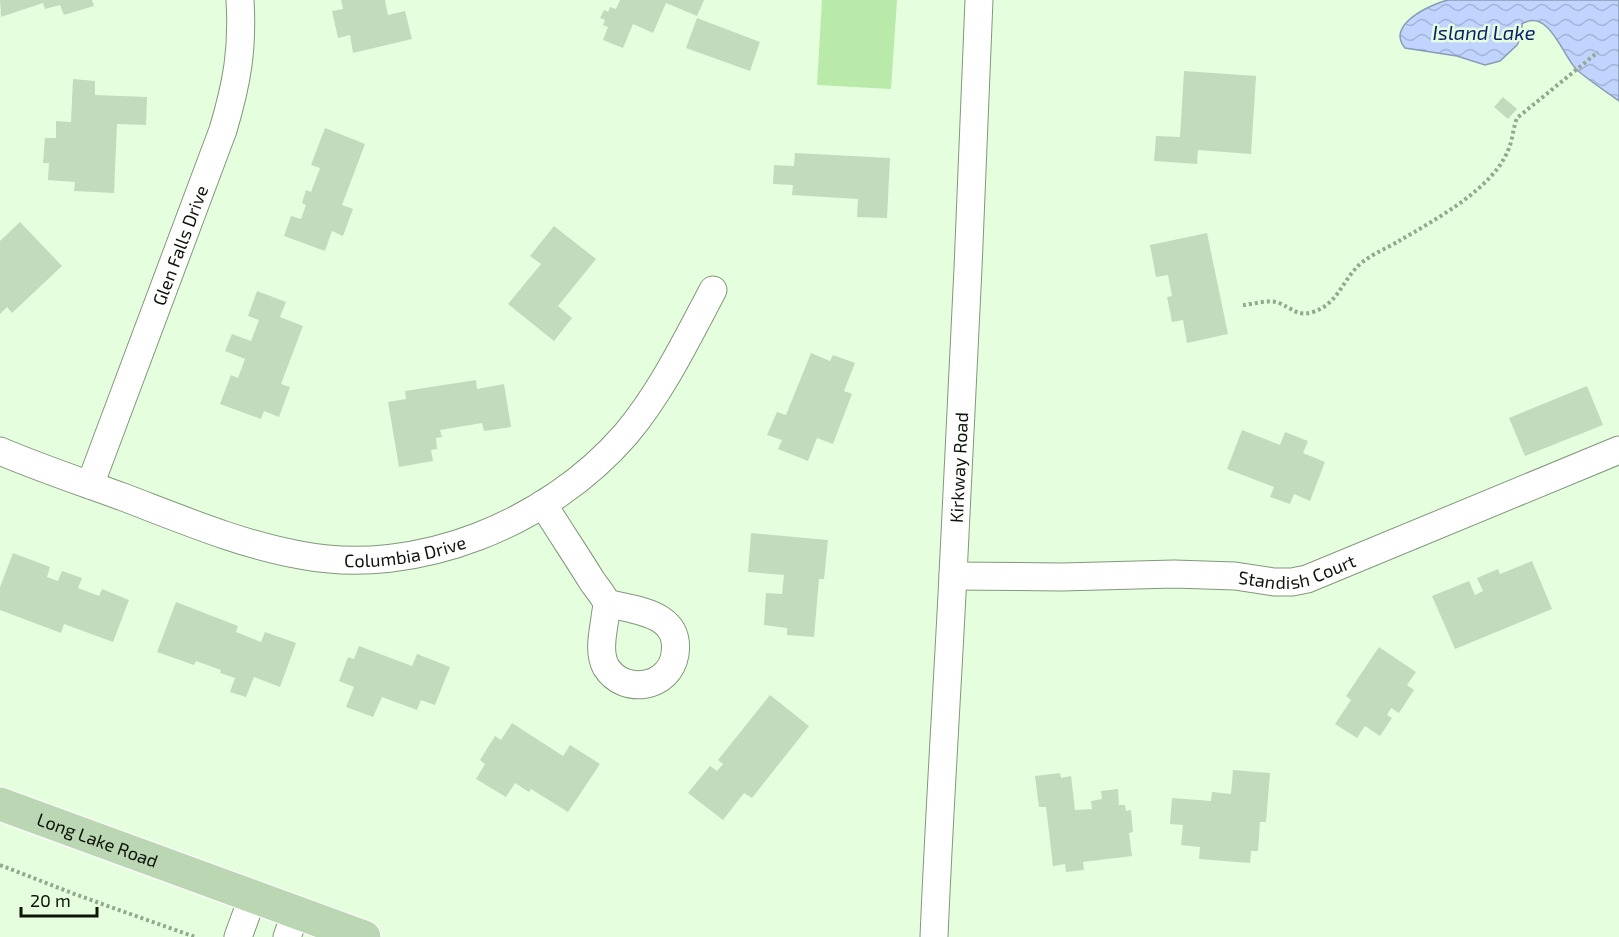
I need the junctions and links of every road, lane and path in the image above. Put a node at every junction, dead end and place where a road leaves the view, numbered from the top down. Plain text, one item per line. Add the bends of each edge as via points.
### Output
1 (240, 0) edge
2 (979, 0) edge
3 (1598, 52) dead end
4 (713, 290) dead end
5 (1243, 305) dead end
6 (1619, 450) edge
7 (0, 451) edge
8 (90, 485) junction
9 (543, 504) junction
10 (953, 576) junction
11 (607, 603) dead end
12 (0, 804) edge
13 (0, 865) edge
14 (253, 896) junction
15 (291, 924) edge
16 (195, 937) edge
17 (238, 937) edge
18 (364, 937) edge
19 (934, 937) edge

1 - 8 street, Glen Falls Drive via 240,64 223,130
2 - 10 street, Kirkway Road
3 - 5 path via 1517,118 1509,149 1477,191 1357,266 1341,291 1323,307 1297,314 1279,303
4 - 9 street, Columbia Drive via 653,397 625,434 588,470
6 - 10 street, Standish Court via 1307,579 1274,582 1174,574
7 - 8 street, Columbia Drive
8 - 9 street, Columbia Drive via 206,529 274,549 302,556 374,560 422,554 462,543
9 - 11 street
10 - 19 street, Kirkway Road
12 - 14 main road, Long Lake Road
13 - 16 path
14 - 15 main road, Long Lake Road
14 - 17 street
15 - 18 main road, Long Lake Road

